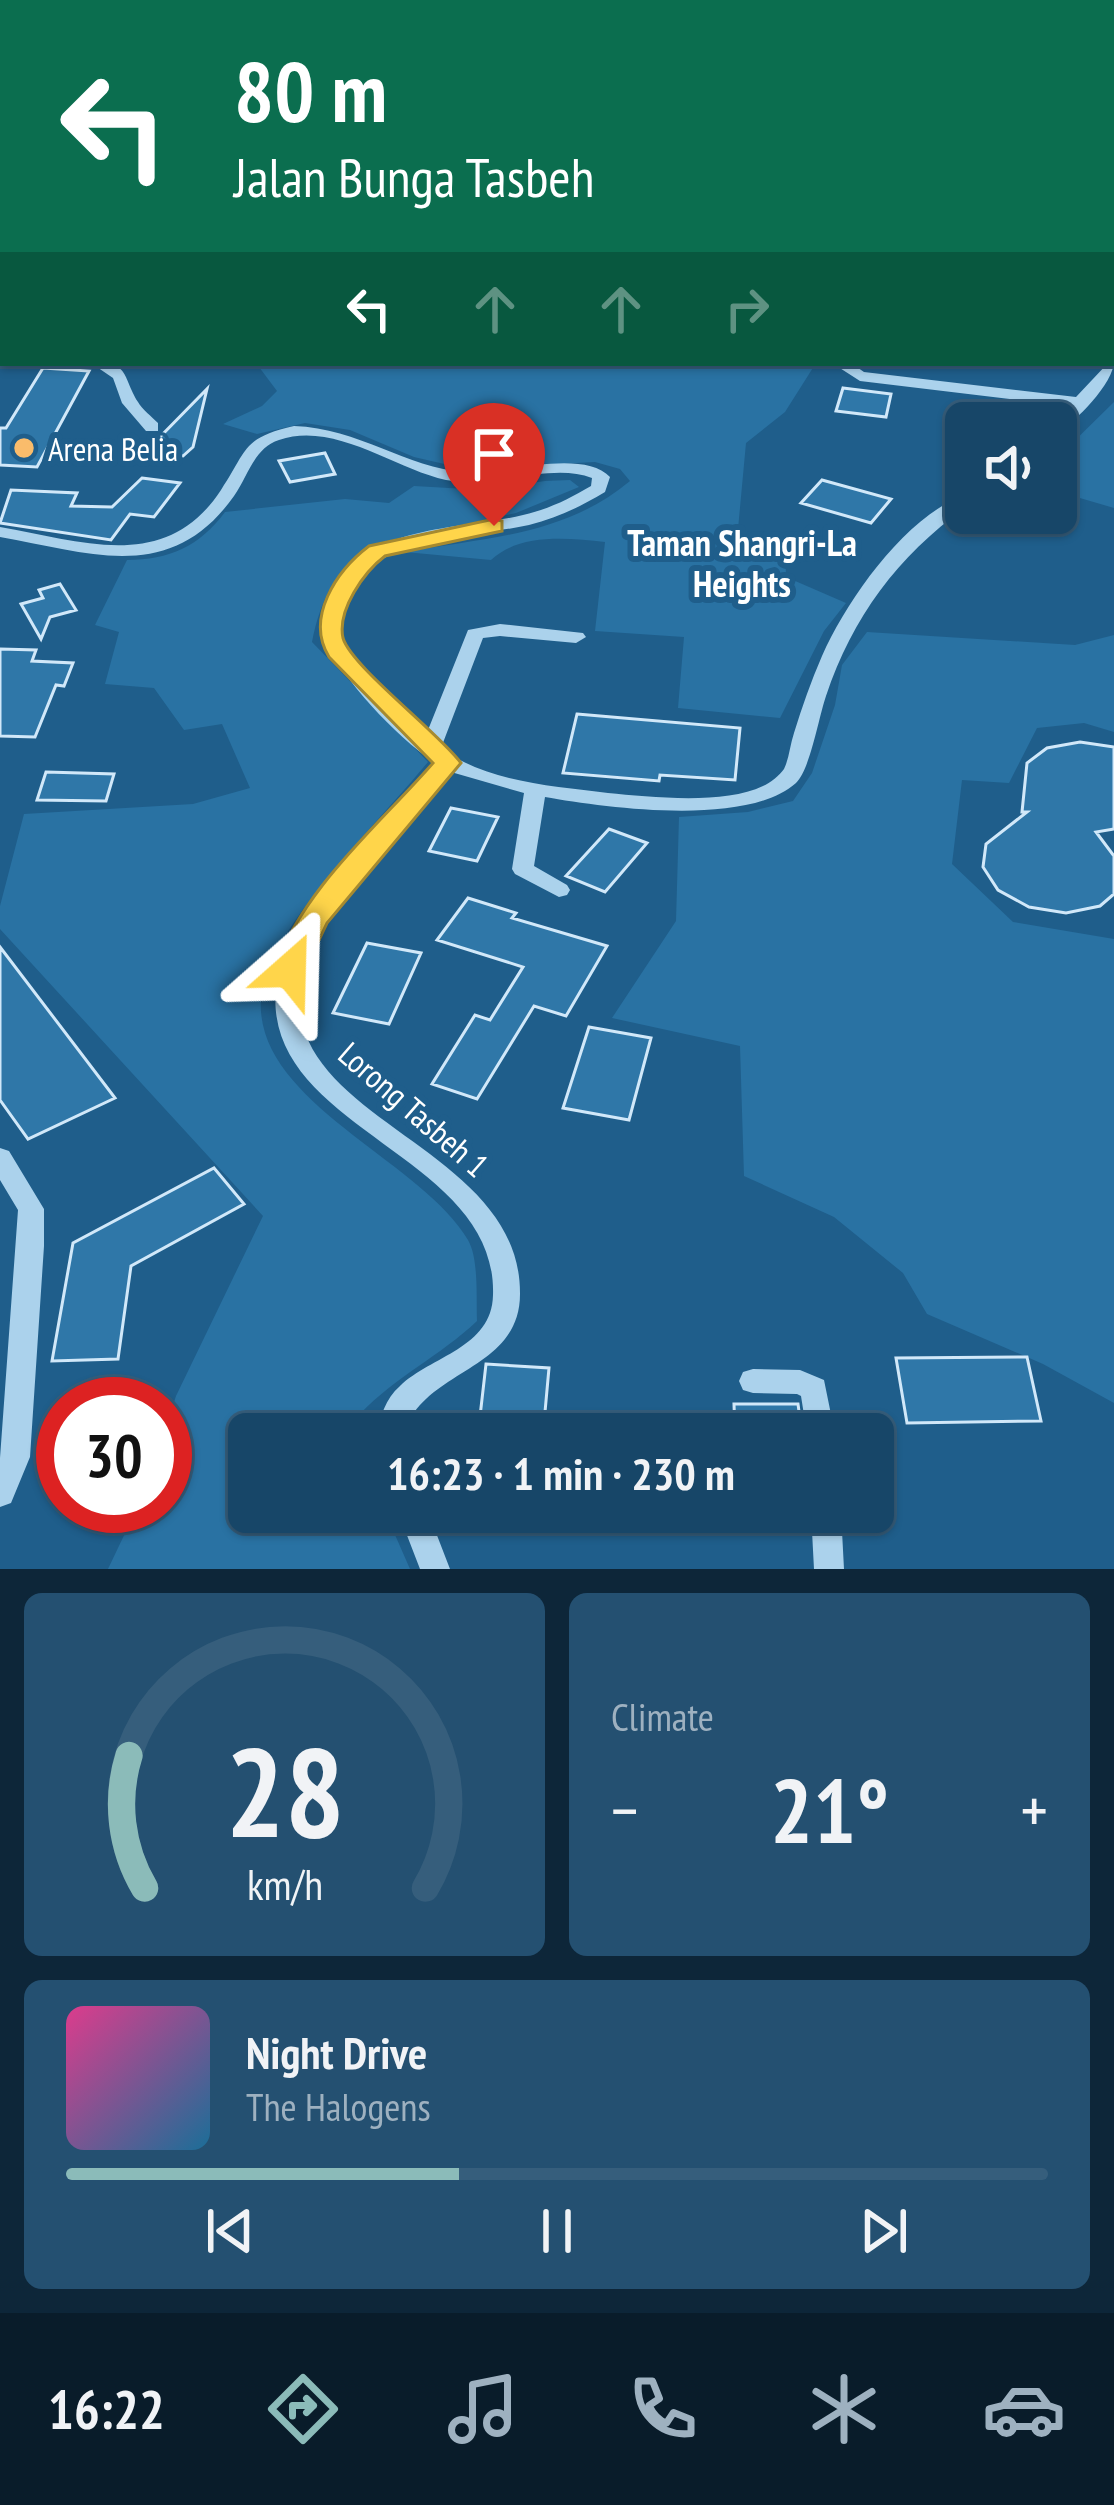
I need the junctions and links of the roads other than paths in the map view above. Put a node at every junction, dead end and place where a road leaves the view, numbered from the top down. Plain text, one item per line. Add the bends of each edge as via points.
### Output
1 (392, 0) edge
2 (425, 0) edge
3 (104, 366) edge
4 (845, 366) edge
5 (1111, 366) edge
6 (1083, 403) junction
7 (1077, 409) edge
8 (152, 427) dead end
9 (945, 517) edge
10 (0, 532) edge
11 (576, 637) dead end
12 (439, 755) junction
13 (535, 790) junction
14 (559, 890) dead end
15 (0, 1158) edge
16 (753, 1381) dead end
17 (394, 1413) edge
18 (817, 1413) edge
19 (0, 1493) edge
20 (421, 1533) edge
21 (827, 1533) edge
22 (435, 1569) edge
23 (829, 1569) edge

1 - 2 street
3 - 8 street via 120,376
4 - 6 street via 860,376
5 - 6 street
6 - 7 street
9 - 13 street via 882,570 843,628 782,790 679,802
10 - 12 street via 135,550 172,547 210,521 259,442 293,430 468,478 594,471 598,488 561,512 377,550 342,591 331,614 338,652
11 - 12 street via 475,634
12 - 13 street
12 - 17 street, Lorong Tasbeh 1 via 298,944 288,995 300,1055 326,1089 464,1196 491,1228 501,1265 503,1322 471,1357 409,1394
13 - 14 street via 523,868
15 - 19 street via 31,1209 31,1246 15,1456
16 - 18 street via 800,1382 814,1389
20 - 22 street
21 - 23 street

